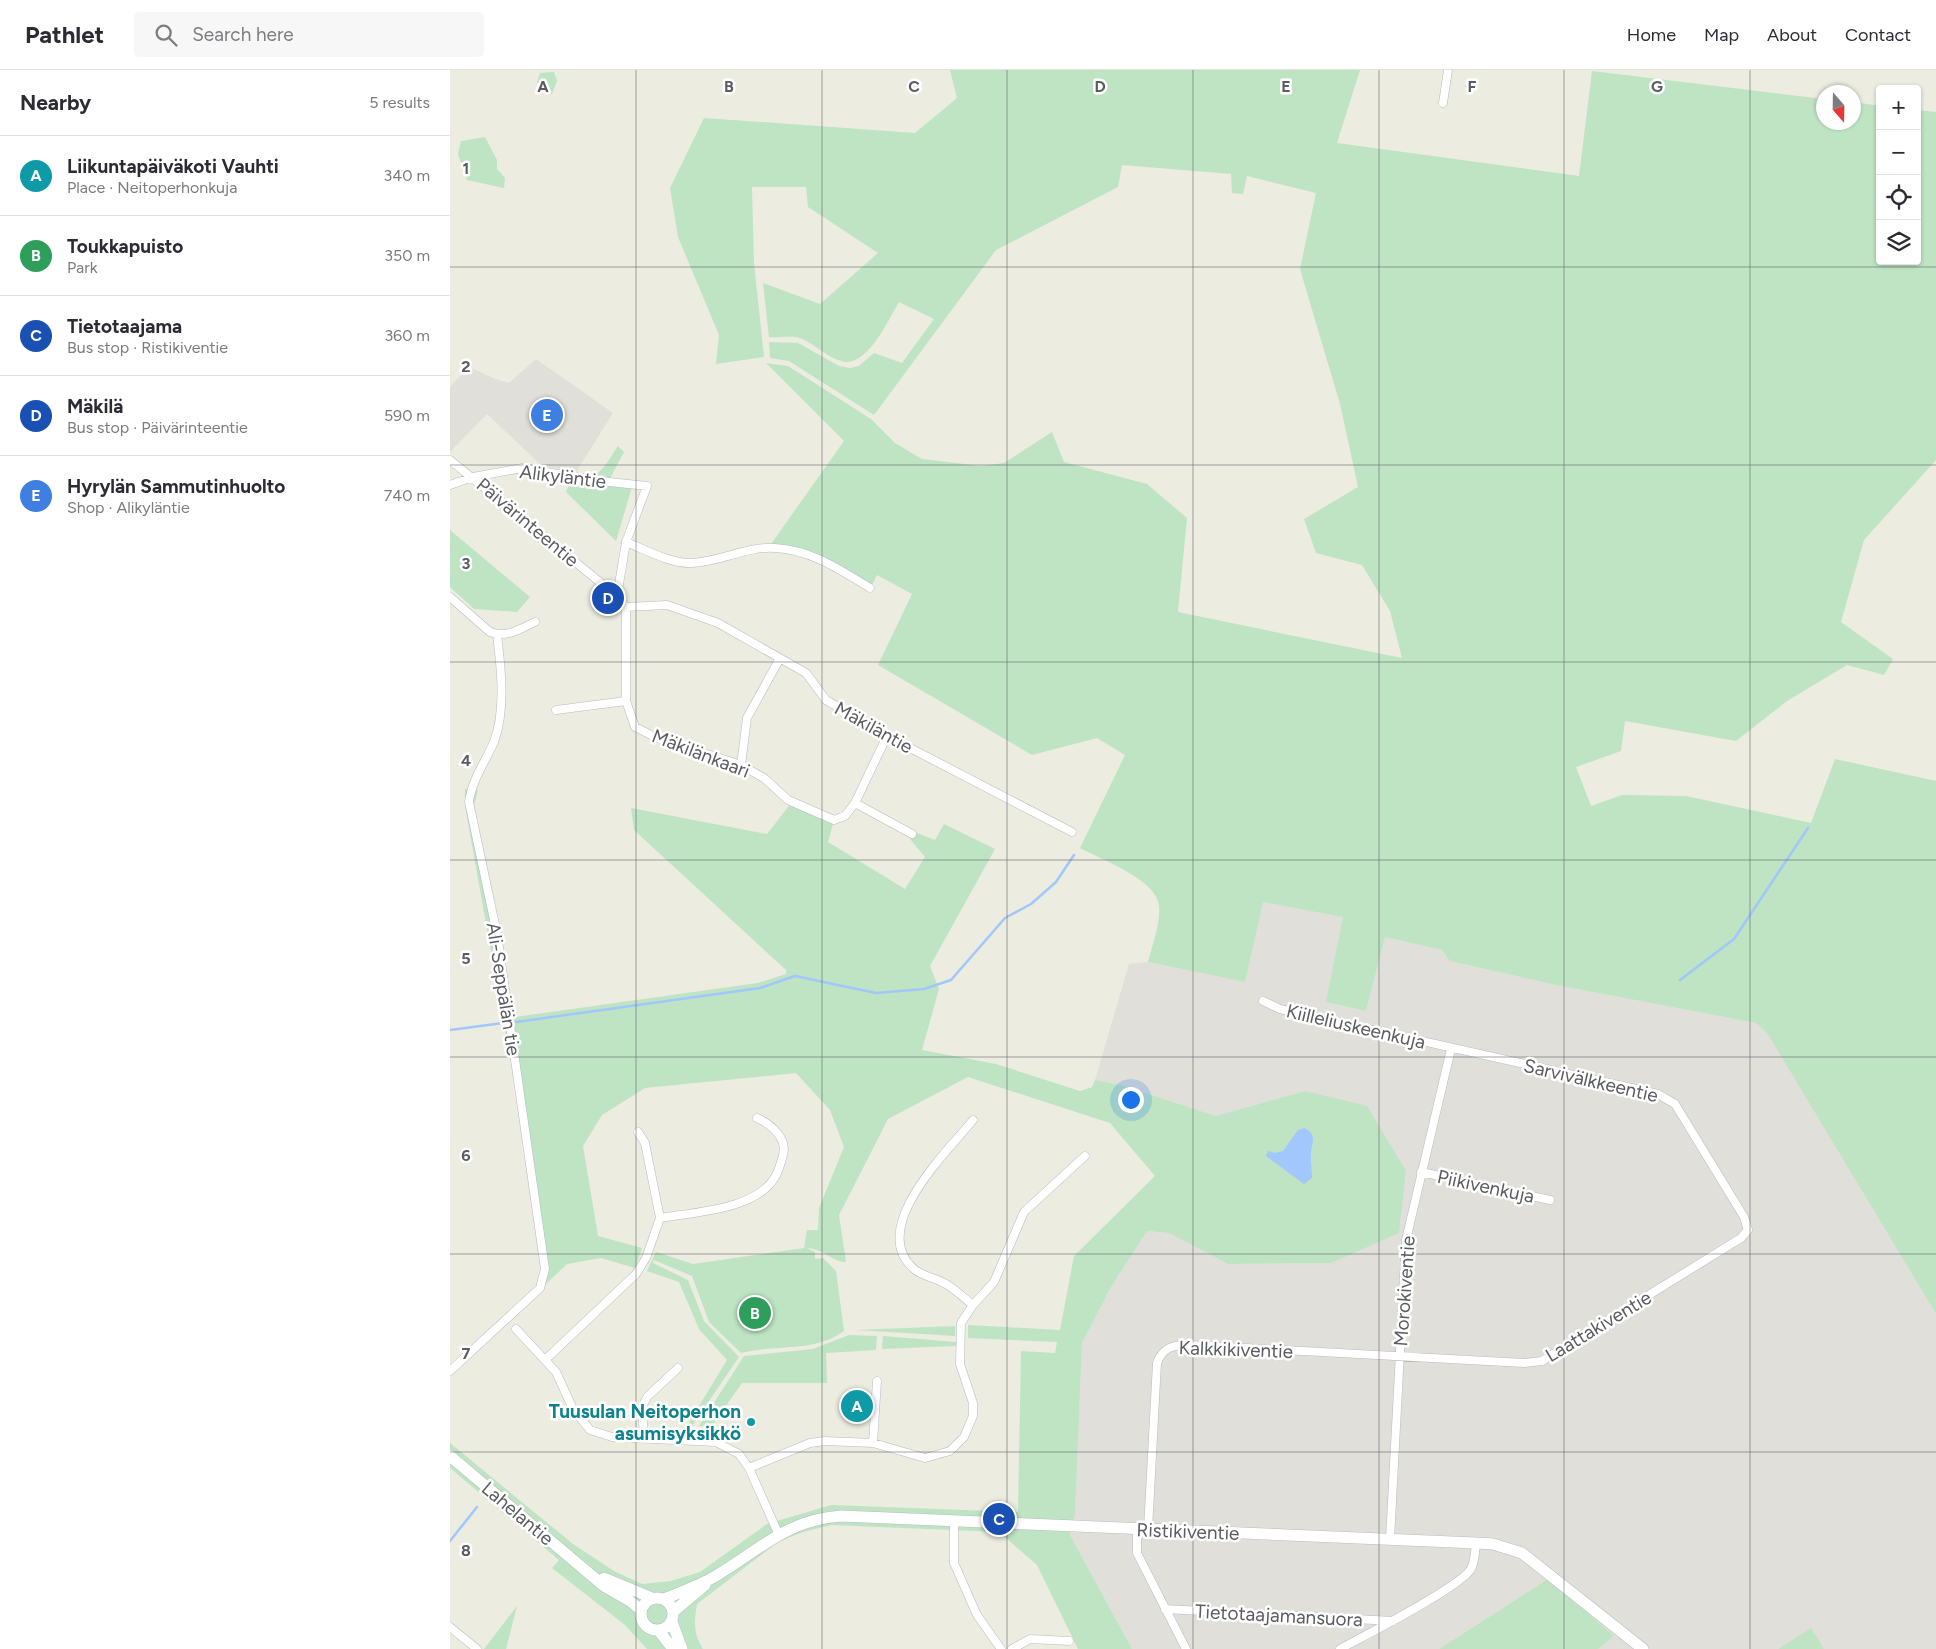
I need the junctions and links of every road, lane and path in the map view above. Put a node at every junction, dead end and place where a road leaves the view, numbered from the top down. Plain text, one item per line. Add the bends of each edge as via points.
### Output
1 (1448, 70) edge
2 (1443, 103) dead end
3 (450, 460) edge
4 (473, 477) junction
5 (450, 485) edge
6 (626, 542) junction
7 (870, 588) dead end
8 (617, 596) junction
9 (450, 597) edge
10 (626, 607) junction
11 (535, 622) dead end
12 (497, 635) junction
13 (779, 660) junction
14 (626, 701) junction
15 (556, 710) dead end
16 (887, 736) junction
17 (741, 766) junction
18 (855, 803) junction
19 (1072, 832) dead end
20 (912, 834) dead end
21 (1263, 1001) dead end
22 (1450, 1049) junction
23 (757, 1118) dead end
24 (973, 1120) dead end
25 (638, 1132) dead end
26 (1085, 1156) dead end
27 (1421, 1172) junction
28 (1550, 1200) dead end
29 (660, 1218) junction
30 (1748, 1230) joint
31 (973, 1305) junction
32 (516, 1329) dead end
33 (1400, 1356) junction
34 (546, 1359) junction
35 (678, 1368) dead end
36 (450, 1371) edge
37 (877, 1380) dead end
38 (644, 1438) junction
39 (873, 1444) junction
40 (450, 1456) edge
41 (749, 1468) junction
42 (954, 1522) junction
43 (1143, 1529) junction
44 (778, 1533) junction
45 (1390, 1539) junction
46 (1476, 1543) junction
47 (587, 1569) junction
48 (714, 1577) junction
49 (652, 1598) junction
50 (664, 1599) junction
51 (1165, 1609) junction
52 (641, 1610) junction
53 (673, 1617) junction
54 (1393, 1621) junction
55 (450, 1627) edge
56 (659, 1631) junction
57 (1069, 1641) dead end
58 (477, 1649) edge
59 (674, 1649) edge
60 (682, 1649) edge
61 (1001, 1649) edge
62 (1012, 1649) edge
63 (1186, 1649) edge
64 (1340, 1649) edge
65 (1643, 1649) edge

1 - 2 street
3 - 4 street, Päivärinteentie
4 - 5 street, Alikyläntie
4 - 6 street, Alikyläntie via 522,468 647,486
4 - 8 street, Päivärinteentie
6 - 7 street via 678,562 693,563 754,549 776,548 812,554
6 - 8 street
8 - 10 street, Päivärinteentie
9 - 12 street
10 - 13 street, Mäkiläntie via 667,604 718,623
10 - 14 street, Mäkilänkaari
11 - 12 street via 506,635
12 - 36 street, Ali-Seppälän tie via 503,687 495,740 469,802 497,934 545,1268 540,1288
13 - 16 street, Mäkiläntie via 806,673 826,700
13 - 17 street via 747,718
14 - 15 street
14 - 17 street, Mäkilänkaari via 635,727 655,738
16 - 18 street, Mäkilänkaari
16 - 19 street, Mäkiläntie
17 - 18 street, Mäkilänkaari via 764,778 788,800 834,820 845,816
18 - 20 street
21 - 22 street, Kiilleliuskeenkuja via 1280,1010 1433,1042
22 - 27 street, Morokiventie
22 - 30 street, Sarvivälkkeentie via 1669,1098 1747,1223
23 - 29 street via 772,1128 785,1148 776,1176 769,1186 738,1204
24 - 31 street via 918,1186 906,1208 899,1236 904,1257 915,1270 946,1284
25 - 29 street via 645,1143
26 - 31 street via 1024,1212 994,1282
27 - 28 street, Piikivenkuja
27 - 33 street, Morokiventie via 1406,1240
29 - 34 street via 646,1258 636,1274
30 - 33 street, Laattakiventie via 1742,1238 1542,1361 1524,1363
31 - 39 street via 960,1323 960,1364 973,1403 973,1416 964,1436 950,1450 925,1458
32 - 34 street
33 - 43 street, Kalkkikiventie via 1189,1345 1167,1348 1157,1363
33 - 45 street, Morokiventie
34 - 38 street via 556,1372 573,1409 590,1430 612,1437
35 - 38 street via 642,1407
37 - 39 street
38 - 41 street via 716,1442 739,1454
39 - 41 street via 810,1443
40 - 47 street, Lahelantie
41 - 44 street
42 - 43 street, Ristikiventie
42 - 44 street, Ristikiventie via 832,1517 807,1521
42 - 61 street via 954,1564 977,1615
43 - 45 street, Ristikiventie
43 - 51 street, Kalkkikiventie via 1137,1554
44 - 48 street, Ristikiventie
45 - 46 street, Ristikiventie
46 - 54 street via 1470,1570 1461,1580
46 - 65 street, Ristikiventie via 1504,1547 1529,1558
47 - 49 street, Lahelantie
47 - 52 street, Lahelantie via 604,1586
48 - 50 street, Ristikiventie
48 - 53 street, Ristikiventie
49 - 50 street
49 - 52 street
50 - 53 street via 671,1604
51 - 54 street, Tietotaajamansuora
51 - 63 street, Kalkkikiventie
52 - 56 street via 645,1625
53 - 56 street via 666,1628
53 - 60 street
54 - 64 street
55 - 58 street
56 - 59 street
57 - 62 street via 1030,1639

